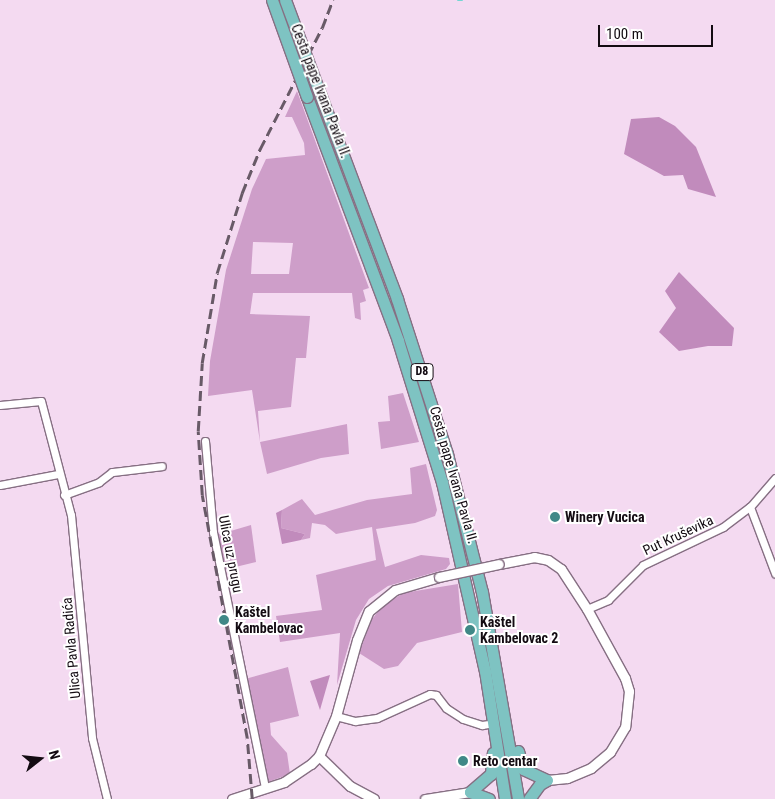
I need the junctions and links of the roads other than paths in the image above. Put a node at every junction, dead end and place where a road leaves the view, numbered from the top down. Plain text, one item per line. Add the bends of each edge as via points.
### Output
1 (272, 0) edge
2 (285, 0) edge
3 (0, 405) edge
4 (205, 441) dead end
5 (162, 466) dead end
6 (58, 474) junction
7 (775, 478) edge
8 (0, 485) edge
9 (64, 495) junction
10 (750, 507) junction
11 (775, 573) edge
12 (587, 609) junction
13 (336, 716) junction
14 (494, 723) junction
15 (508, 731) junction
16 (497, 742) junction
17 (319, 756) junction
18 (547, 780) junction
19 (262, 792) edge
20 (470, 792) junction
21 (107, 799) edge
22 (232, 799) edge
23 (374, 799) edge
24 (425, 799) edge
25 (489, 799) edge
26 (505, 799) edge
27 (518, 799) edge
28 (529, 799) edge

1 - 14 main road, Cesta pape Ivana Pavla II. / D8, bridge via 395,333 434,454 469,592
2 - 15 main road, Cesta pape Ivana Pavla II. / D8, bridge via 397,299 447,454 482,592
3 - 6 street, Ulica Pavla Radića via 41,401
4 - 19 street, Ulica uz prugu via 213,532
5 - 9 street via 112,472 99,482
6 - 8 street
6 - 9 street, Ulica Pavla Radića
7 - 10 street, Put Kruševika
9 - 21 street, Ulica Pavla Radića via 71,515 92,738
10 - 11 street
10 - 12 street, Put Kruševika via 723,527 643,565 608,600
12 - 13 street, bridge via 561,569 548,560 534,557 395,590 369,611 357,640
12 - 18 street via 625,678 629,691 625,727 610,752 591,768 566,778
13 - 14 street via 355,721 377,718 430,694 436,695 446,708 463,719 482,724
13 - 17 street
14 - 16 main road, Cesta pape Ivana Pavla II. / D8
15 - 18 main road via 523,768
15 - 27 main road, Cesta pape Ivana Pavla II. / D8
16 - 20 main road via 491,774
16 - 26 main road, Cesta pape Ivana Pavla II. / D8
17 - 19 street via 295,776
17 - 23 street via 350,786
18 - 28 main road
19 - 22 street
20 - 24 street
20 - 25 main road

